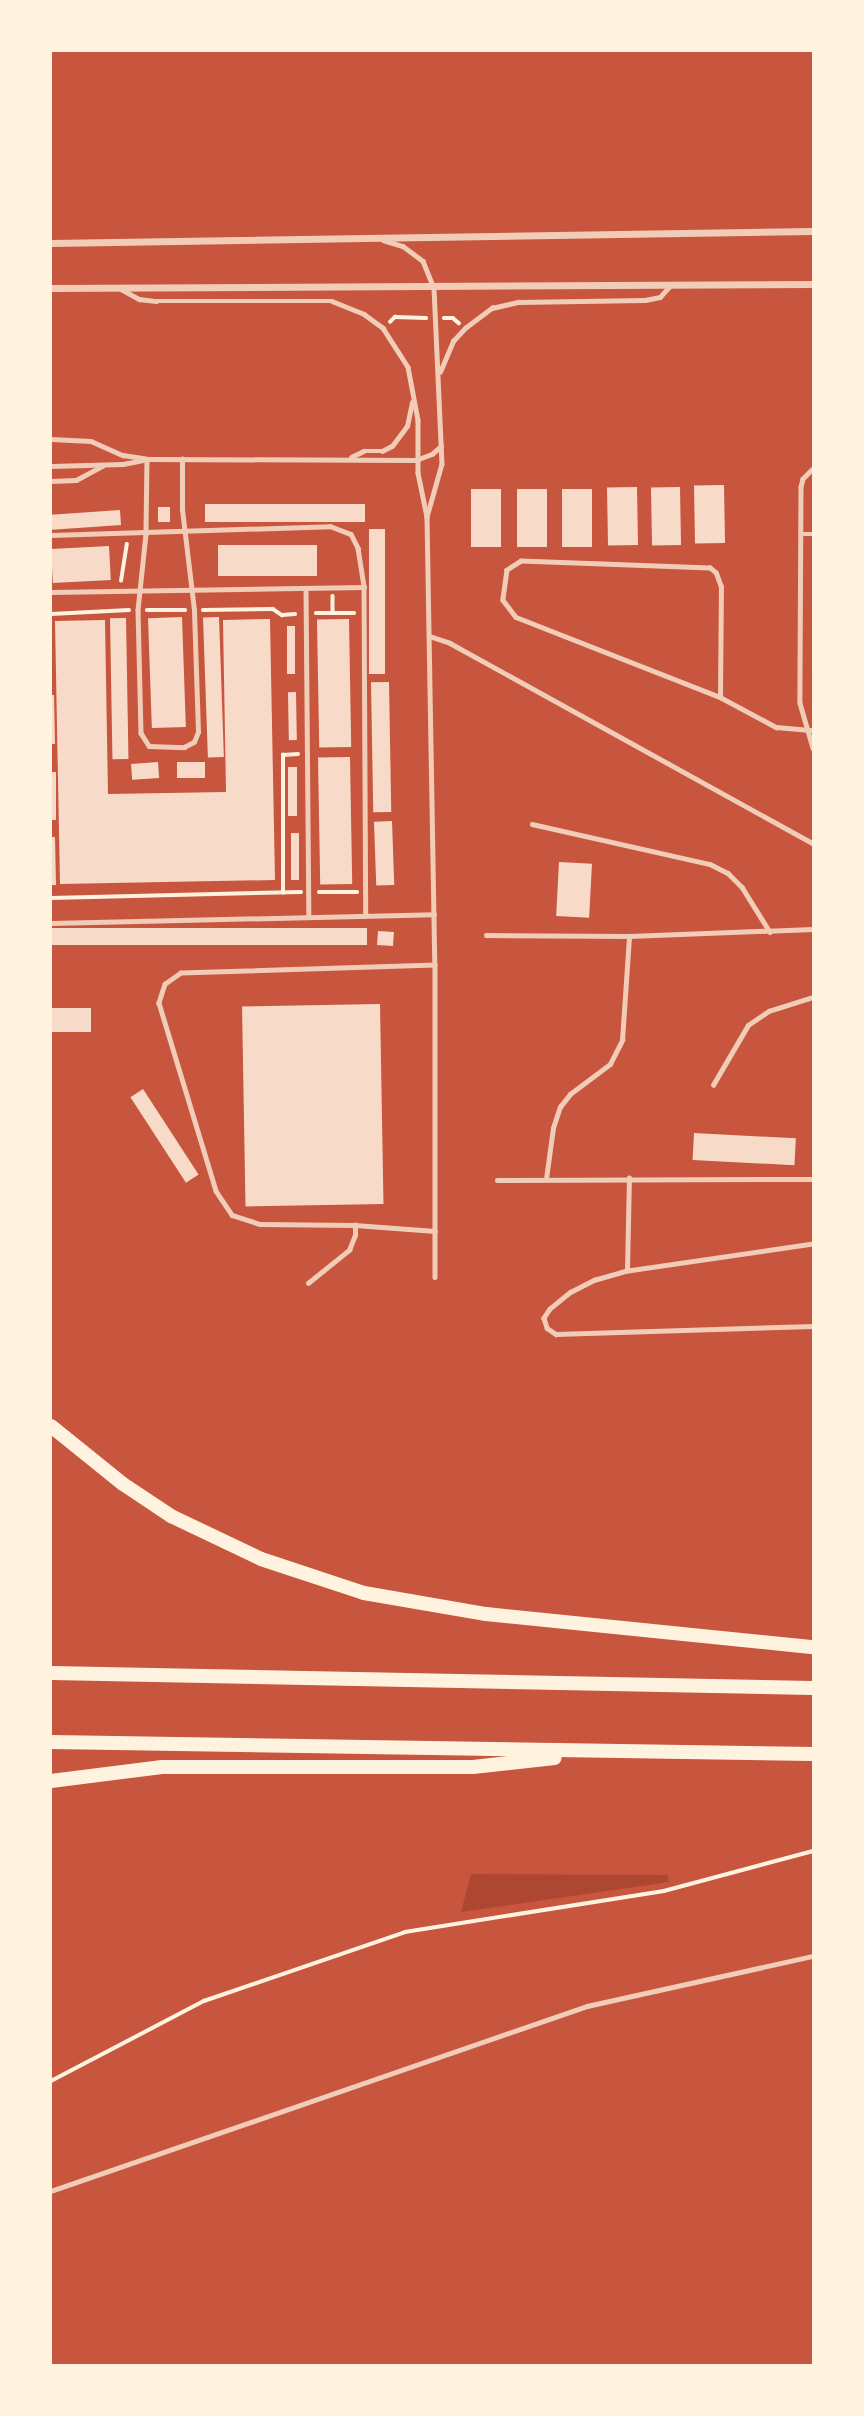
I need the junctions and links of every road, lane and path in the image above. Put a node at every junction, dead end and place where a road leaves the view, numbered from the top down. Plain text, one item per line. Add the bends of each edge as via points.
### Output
1 (813, 232) edge
2 (376, 238) junction
3 (51, 243) edge
4 (813, 284) edge
5 (117, 286) junction
6 (670, 286) junction
7 (51, 288) edge
8 (434, 288) junction
9 (438, 376) junction
10 (413, 400) junction
11 (51, 439) edge
12 (441, 446) junction
13 (350, 458) junction
14 (147, 459) junction
15 (182, 459) junction
16 (416, 460) junction
17 (103, 465) junction
18 (51, 466) edge
19 (813, 469) edge
20 (51, 481) edge
21 (427, 517) junction
22 (184, 533) junction
23 (146, 534) junction
24 (801, 534) junction
25 (813, 534) edge
26 (129, 535) junction
27 (51, 536) edge
28 (364, 587) junction
29 (306, 588) junction
30 (192, 590) junction
31 (120, 591) junction
32 (140, 591) junction
33 (51, 592) edge
34 (120, 610) junction
35 (138, 610) junction
36 (194, 610) junction
37 (305, 613) junction
38 (51, 614) edge
39 (364, 614) junction
40 (429, 636) junction
41 (720, 697) junction
42 (806, 730) junction
43 (813, 730) edge
44 (813, 748) edge
45 (307, 753) junction
46 (532, 824) dead end
47 (813, 843) edge
48 (283, 892) junction
49 (309, 892) junction
50 (366, 892) junction
51 (51, 898) edge
52 (434, 914) junction
53 (366, 916) junction
54 (309, 917) junction
55 (51, 923) edge
56 (813, 929) edge
57 (771, 932) junction
58 (486, 935) dead end
59 (629, 936) junction
60 (435, 965) junction
61 (813, 997) edge
62 (713, 1085) dead end
63 (629, 1178) junction
64 (546, 1179) junction
65 (813, 1179) edge
66 (497, 1180) dead end
67 (355, 1225) junction
68 (436, 1231) junction
69 (813, 1244) edge
70 (627, 1271) junction
71 (435, 1277) dead end
72 (308, 1283) dead end
73 (813, 1326) edge
74 (51, 1426) edge
75 (813, 1647) edge
76 (51, 1673) edge
77 (813, 1688) edge
78 (51, 1742) edge
79 (614, 1752) junction
80 (813, 1754) edge
81 (51, 1782) edge
82 (813, 1851) edge
83 (813, 1956) edge
84 (51, 2081) edge
85 (51, 2191) edge

1 - 2 street
2 - 3 street
2 - 8 lane via 403,246 423,261
4 - 6 street
5 - 7 street
5 - 8 street
5 - 10 lane via 147,301 315,299 349,306 383,328 400,351
6 - 8 street
6 - 9 lane via 660,297 645,300 518,302 492,308 453,341
8 - 9 lane
9 - 12 lane
10 - 13 lane via 401,438 382,451 364,451
10 - 16 lane via 418,420
11 - 14 lane via 91,441 123,455
12 - 16 lane
12 - 21 lane via 441,476
13 - 15 lane
13 - 16 lane
14 - 15 lane
14 - 17 lane
14 - 23 lane
15 - 22 lane
16 - 21 lane
17 - 18 lane
17 - 20 lane via 83,477
19 - 24 lane via 801,487
21 - 40 lane
22 - 23 lane
22 - 28 lane via 338,527 356,541
22 - 30 lane
23 - 26 lane
23 - 32 lane
24 - 25 lane
24 - 42 lane via 800,703
26 - 27 lane
26 - 31 path
28 - 29 lane
28 - 39 lane
29 - 30 lane
29 - 37 lane
30 - 32 lane
30 - 36 lane
31 - 32 lane
31 - 33 lane
31 - 34 path
32 - 35 lane
34 - 35 path
34 - 38 path
35 - 36 path
35 - 36 lane via 142,738 154,747 184,747 194,742 198,732
36 - 37 path
37 - 39 path
37 - 45 lane
39 - 50 lane
40 - 47 lane via 450,643
40 - 52 lane
41 - 41 lane via 516,617 503,600 507,570 520,561 710,568 721,587
41 - 42 lane via 776,727
42 - 43 lane
42 - 44 lane
45 - 48 path via 283,755
45 - 49 lane
46 - 57 lane via 710,864 729,873 742,887
48 - 49 path
48 - 51 path
49 - 50 path
49 - 54 lane
50 - 53 lane
52 - 53 lane
52 - 60 lane
53 - 54 lane
54 - 55 lane
56 - 57 lane
57 - 59 lane
58 - 59 lane
59 - 64 lane via 619,1048 602,1072 570,1094 560,1107
60 - 67 lane via 181,973 161,992 159,1003 223,1206 232,1215 260,1224
60 - 68 lane
61 - 62 lane via 769,1011 748,1025
63 - 64 lane
63 - 65 lane
63 - 70 lane
64 - 66 lane
67 - 68 lane
67 - 72 lane via 349,1250
68 - 71 lane
69 - 70 lane
70 - 73 lane via 595,1280 560,1300 546,1313 547,1328 556,1334
74 - 75 highway via 171,1516 261,1559 364,1594 486,1614
76 - 77 highway
78 - 79 highway
79 - 80 highway
79 - 81 highway via 473,1767 162,1767
82 - 84 path via 664,1891 405,1932 204,2001
83 - 85 lane via 587,2006

